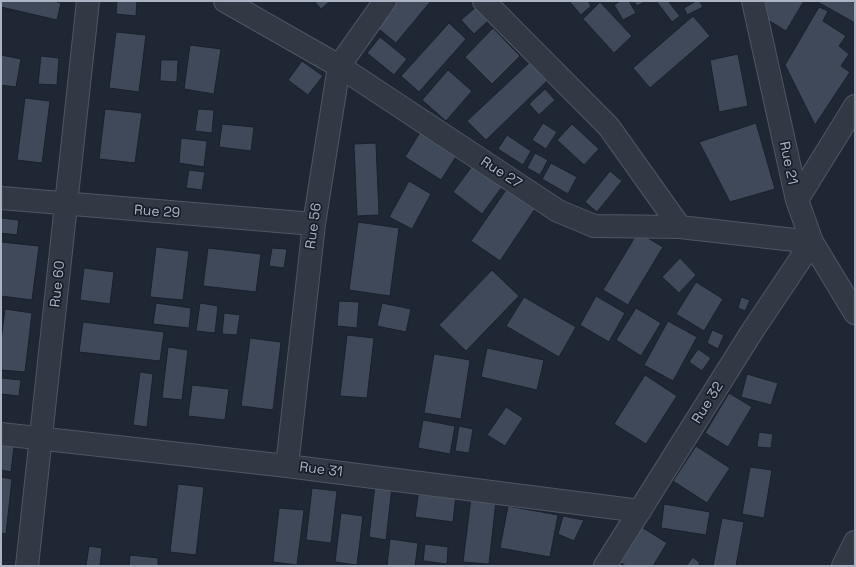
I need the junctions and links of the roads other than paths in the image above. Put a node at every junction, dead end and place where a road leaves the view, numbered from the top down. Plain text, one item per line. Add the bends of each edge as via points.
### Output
1 (88, 1) edge
2 (225, 1) edge
3 (386, 1) edge
4 (484, 1) edge
5 (753, 1) edge
6 (339, 66) junction
7 (855, 106) edge
8 (1, 198) edge
9 (796, 200) junction
10 (67, 205) junction
11 (314, 224) junction
12 (680, 227) junction
13 (812, 242) junction
14 (855, 313) edge
15 (1, 434) edge
16 (40, 438) junction
17 (287, 466) junction
18 (640, 511) junction
19 (855, 542) edge
20 (27, 566) edge
21 (605, 566) edge
22 (843, 566) edge

1 - 10 street, Rue 60
2 - 6 street, Rue 27
3 - 6 street, Rue 56
4 - 12 street via 609,127
5 - 9 street, Rue 21
6 - 11 street, Rue 56
6 - 12 street, Rue 27 via 558,211 594,226
7 - 9 street
8 - 10 street, Rue 29
9 - 13 street, Rue 21
10 - 11 street, Rue 29
10 - 16 street, Rue 60
11 - 17 street, Rue 56
12 - 13 street, Rue 27
13 - 14 street, Rue 21
13 - 18 street, Rue 32
15 - 16 street, Rue 31
16 - 17 street, Rue 31
16 - 20 street, Rue 60
17 - 18 street, Rue 31
18 - 21 street, Rue 32
19 - 22 street

